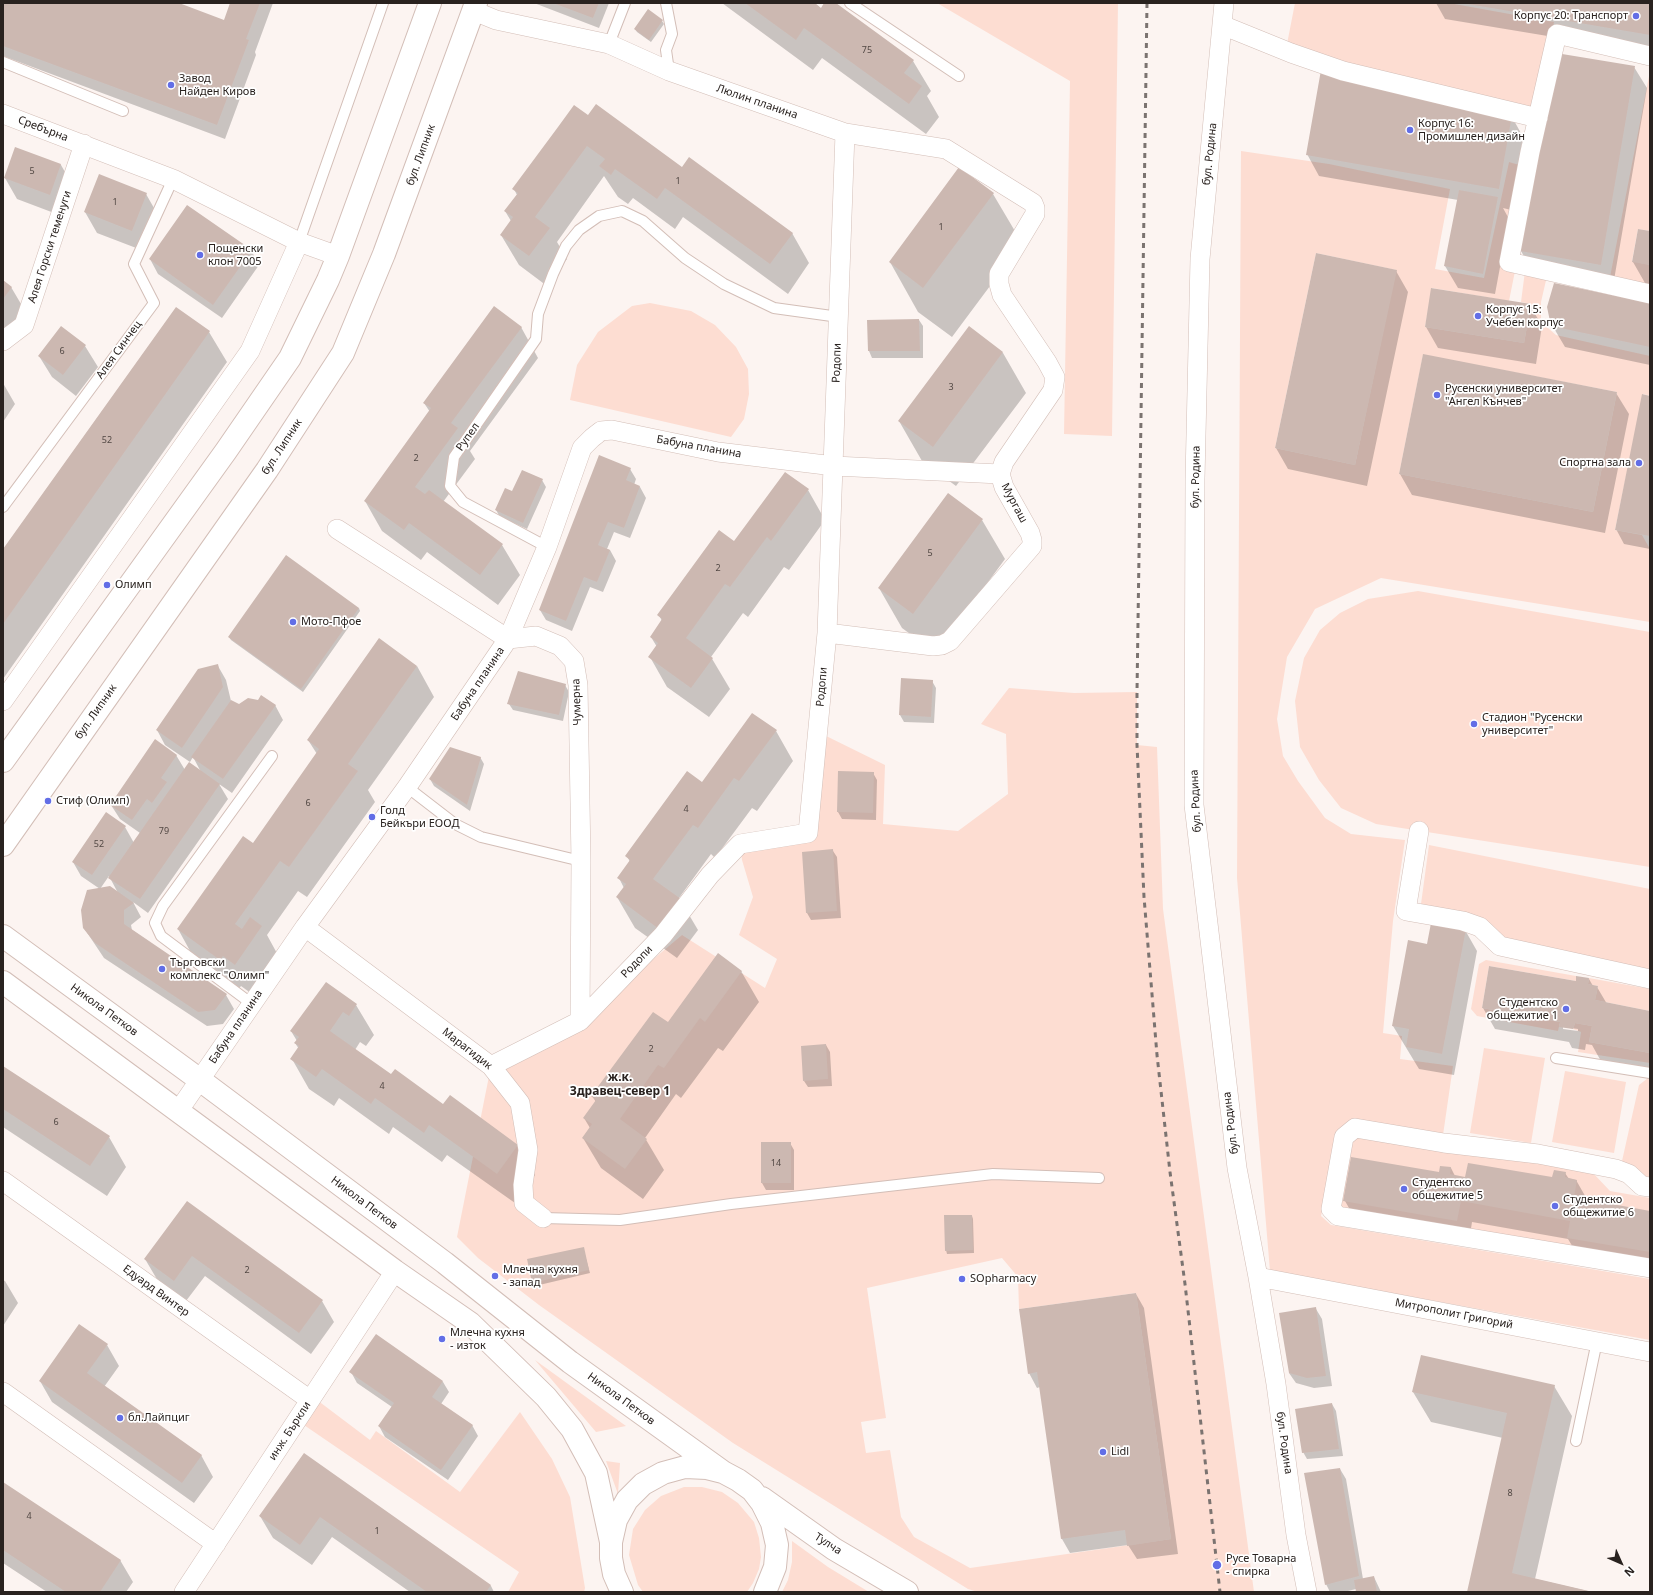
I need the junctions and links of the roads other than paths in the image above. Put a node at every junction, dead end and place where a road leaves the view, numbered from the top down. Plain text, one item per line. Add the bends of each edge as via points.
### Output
1 (383, 3) edge
2 (430, 3) edge
3 (625, 3) edge
4 (666, 3) edge
5 (850, 3) edge
6 (1224, 3) edge
7 (475, 7) edge
8 (1222, 25) junction
9 (609, 44) junction
10 (1650, 56) edge
11 (3, 62) edge
12 (669, 71) junction
13 (959, 76) dead end
14 (123, 111) dead end
15 (3, 114) edge
16 (1538, 118) junction
17 (845, 133) junction
18 (84, 144) junction
19 (174, 179) junction
20 (1033, 203) joint
21 (299, 242) junction
22 (338, 256) junction
23 (1650, 294) edge
24 (839, 317) junction
25 (3, 341) edge
26 (834, 466) junction
27 (1000, 474) junction
28 (3, 507) edge
29 (336, 529) dead end
30 (547, 546) junction
31 (827, 633) junction
32 (508, 639) junction
33 (3, 701) edge
34 (272, 756) dead end
35 (3, 761) edge
36 (407, 787) junction
37 (1419, 831) dead end
38 (3, 845) edge
39 (580, 861) junction
40 (306, 927) junction
41 (3, 936) edge
42 (1650, 979) edge
43 (3, 982) edge
44 (252, 1004) junction
45 (580, 1021) junction
46 (1556, 1058) dead end
47 (491, 1066) junction
48 (1650, 1073) edge
49 (200, 1080) junction
50 (179, 1110) junction
51 (1099, 1178) dead end
52 (3, 1181) edge
53 (1650, 1188) edge
54 (543, 1218) joint
55 (1650, 1268) edge
56 (395, 1271) junction
57 (1258, 1277) junction
58 (1597, 1342) junction
59 (1650, 1352) edge
60 (3, 1392) edge
61 (310, 1400) junction
62 (1576, 1441) dead end
63 (723, 1472) junction
64 (752, 1490) junction
65 (611, 1542) junction
66 (216, 1544) junction
67 (617, 1586) edge
68 (184, 1592) edge
69 (765, 1592) edge
70 (907, 1592) edge
71 (1307, 1592) edge

1 - 21 lane
2 - 22 main road
3 - 9 lane
4 - 12 lane via 672,34 666,50
5 - 13 lane
6 - 8 street, бул. Родина
7 - 9 street, Люлин планина via 496,20
7 - 38 main road, бул. Липник via 384,254 343,353 267,470
8 - 16 street via 1343,71
8 - 57 street, бул. Родина via 1200,259 1195,479 1194,805 1237,1168
9 - 12 street, Люлин планина
10 - 16 street via 1557,34
11 - 14 lane
12 - 17 street, Люлин планина
15 - 18 street, Сребърна
16 - 23 street via 1509,262
17 - 20 street, Люлин планина via 946,149
17 - 24 street, Родопи
18 - 19 street, Сребърна
18 - 25 street, Алея Горски теменуги via 24,325
19 - 21 street, Сребърна
19 - 28 lane, Алея Синчец via 134,264 154,303
20 - 27 street, Мургаш via 1035,214 999,274 999,284 1002,295 1048,362 1055,377 1053,390 1004,462
21 - 22 street, Сребърна
21 - 33 street via 250,351
22 - 35 main road via 290,358
24 - 26 street, Родопи
24 - 30 lane, Рупел via 774,308 724,284 685,258 643,221 622,211 599,216 579,230 566,246 553,274 538,314 536,338 454,457 450,486 463,502
26 - 27 street
26 - 30 street, Бабуна планина via 718,452 612,430 601,431 582,448
26 - 31 street, Родопи
27 - 31 street, Мургаш via 1004,487 1030,533 1032,546 950,641 933,646
29 - 32 street
30 - 32 street, Бабуна планина
31 - 45 street, Родопи via 808,833 740,844 710,875 663,935
32 - 36 street, Бабуна планина
32 - 39 street, Чумерна via 536,636 560,646 574,661 578,685
34 - 44 lane via 164,906 155,923 160,936
36 - 39 lane via 455,824 481,837
36 - 40 street, Бабуна планина
37 - 42 street via 1406,911 1463,920 1480,927 1500,946
39 - 45 street, Чумерна
40 - 44 street, Бабуна планина
40 - 47 street, Марагидик
41 - 49 main road, Никола Петков
43 - 50 main road
44 - 49 street, Бабуна планина
45 - 47 street, Родопи
46 - 48 lane
47 - 54 street, Марагидик via 520,1102 528,1150 523,1185 524,1203
49 - 50 street, Бабуна планина
49 - 63 main road, Никола Петков via 445,1263 570,1362
50 - 56 main road
51 - 54 lane via 993,1174 732,1204 620,1220
52 - 61 street, Едуард Винтер
53 - 55 street via 1642,1186 1629,1174 1616,1169 1538,1154 1444,1144 1355,1128 1344,1137 1330,1209 1338,1216
56 - 61 street, инж. Бъркли
56 - 65 main road via 470,1323 546,1397 572,1429 596,1473
57 - 58 street, Митрополит Григорий
57 - 71 street, бул. Родина via 1276,1384 1296,1535
58 - 59 street, Митрополит Григорий
58 - 62 lane
60 - 66 street
61 - 66 street, инж. Бъркли
63 - 64 main road, Тулча
63 - 65 main road via 684,1467 663,1473 643,1484 627,1500 616,1520
64 - 69 main road via 772,1523 777,1545 775,1567
64 - 70 main road, Тулча via 834,1549
65 - 67 main road via 611,1558
66 - 68 street, инж. Бъркли

